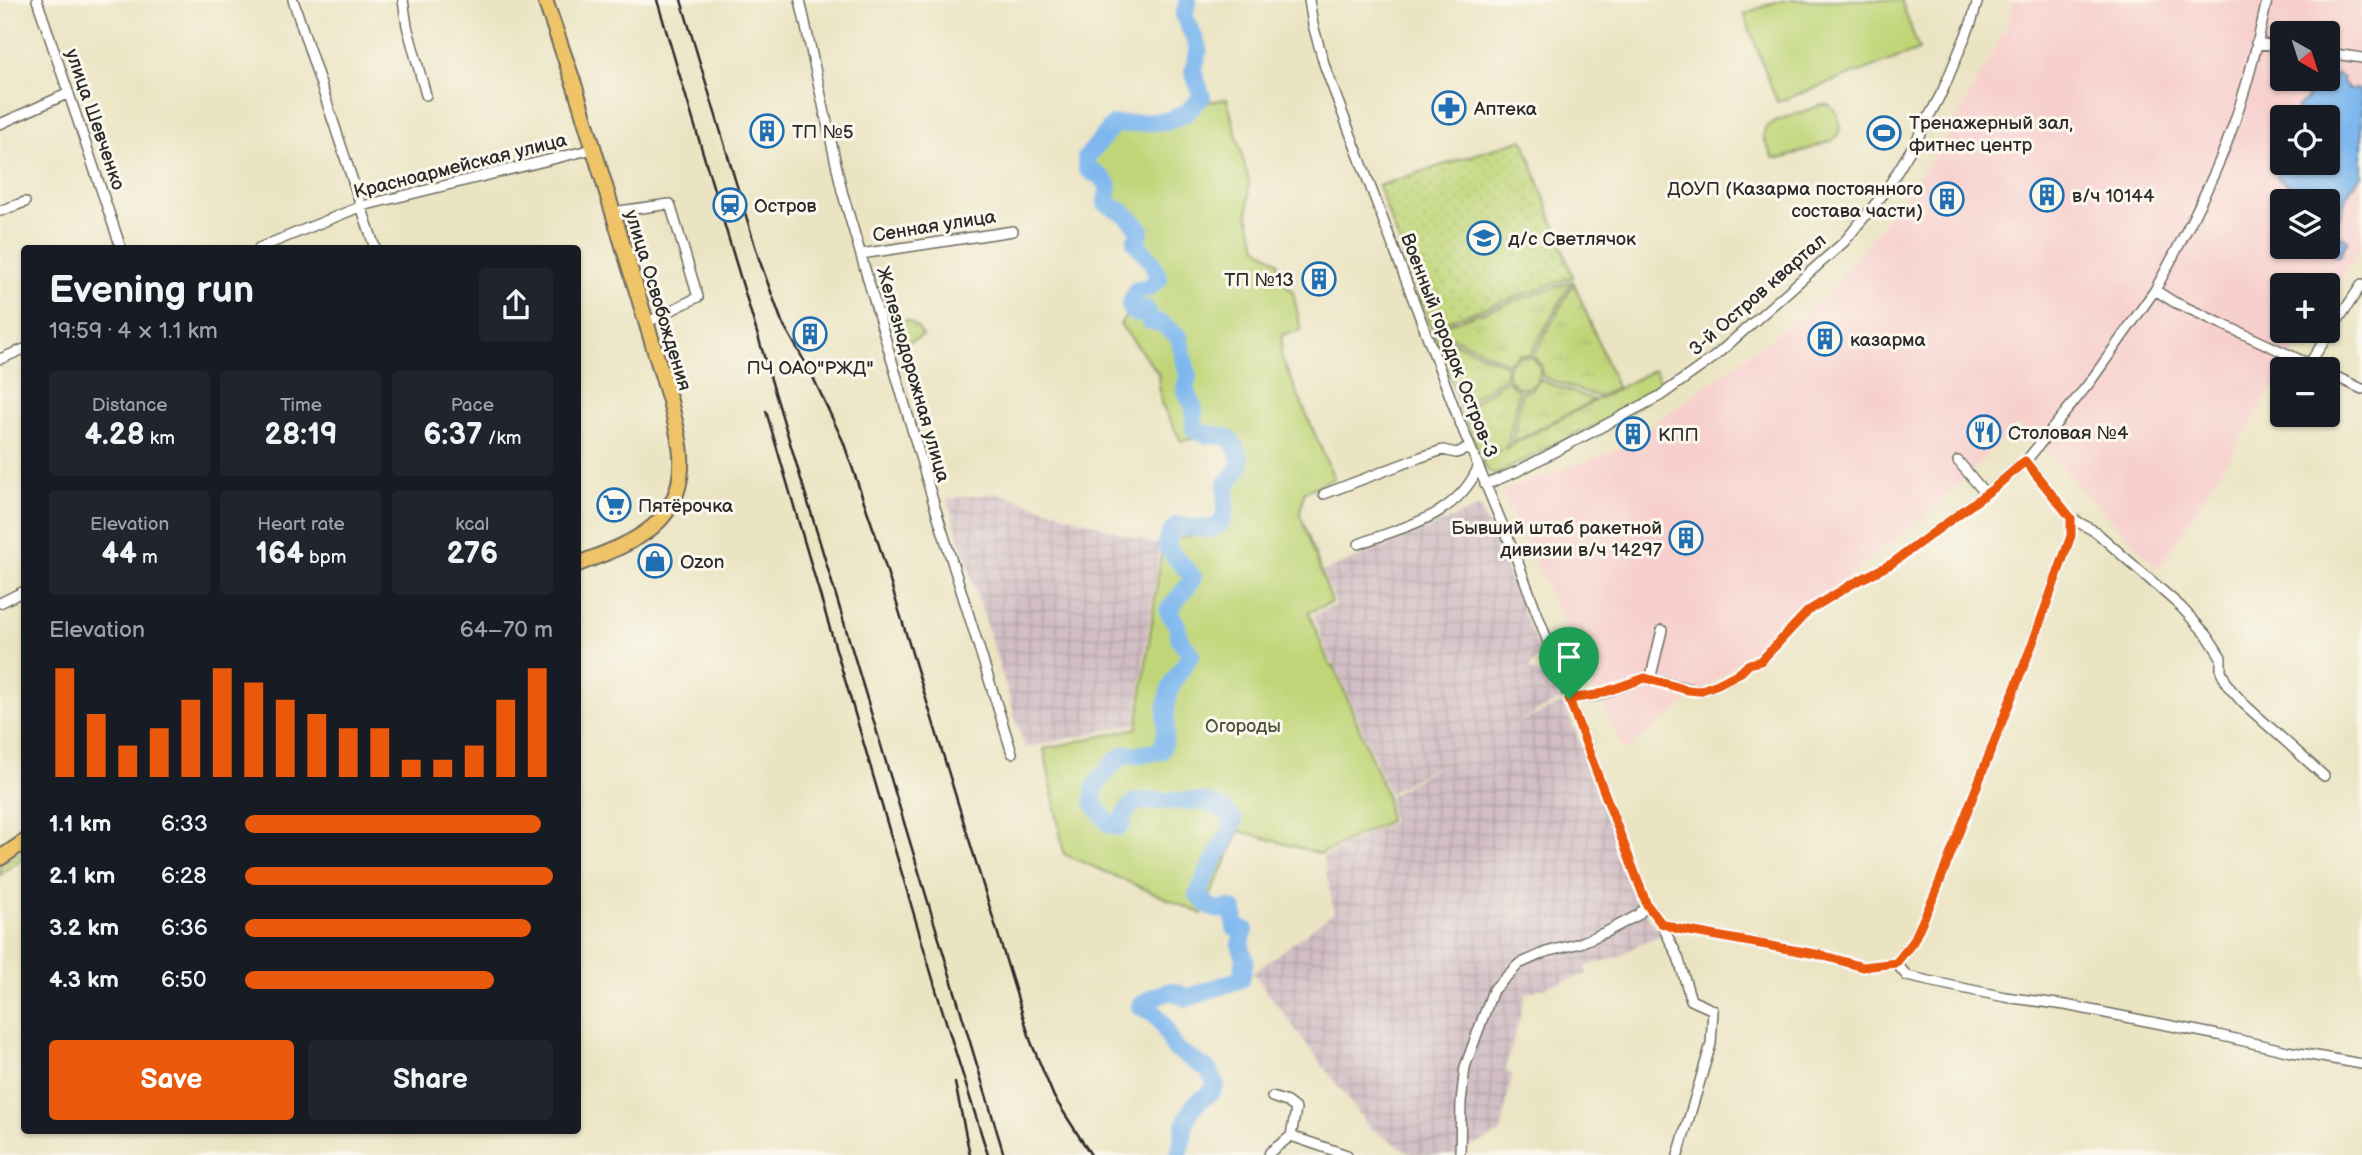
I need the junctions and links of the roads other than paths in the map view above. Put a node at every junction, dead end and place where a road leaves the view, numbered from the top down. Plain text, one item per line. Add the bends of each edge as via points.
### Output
1 (37, 0) edge
2 (293, 0) edge
3 (402, 0) edge
4 (545, 0) edge
5 (800, 0) edge
6 (1309, 0) edge
7 (1978, 0) edge
8 (2267, 0) edge
9 (2256, 43) junction
10 (2270, 45) edge
11 (2340, 55) edge
12 (2362, 58) edge
13 (69, 93) junction
14 (426, 95) dead end
15 (0, 124) edge
16 (593, 149) junction
17 (25, 202) dead end
18 (362, 206) junction
19 (0, 211) edge
20 (612, 212) junction
21 (1013, 231) dead end
22 (120, 245) edge
23 (266, 245) edge
24 (374, 245) edge
25 (861, 254) junction
26 (2362, 284) edge
27 (2155, 290) junction
28 (646, 323) junction
29 (21, 350) edge
30 (2296, 357) edge
31 (2313, 357) edge
32 (0, 359) edge
33 (2340, 379) edge
34 (2362, 389) edge
35 (1470, 447) junction
36 (1958, 461) dead end
37 (2025, 461) junction
38 (1478, 468) junction
39 (1485, 485) junction
40 (1985, 493) junction
41 (1324, 494) dead end
42 (2071, 518) junction
43 (1359, 544) dead end
44 (581, 563) edge
45 (21, 592) edge
46 (0, 603) edge
47 (1662, 630) dead end
48 (1650, 680) junction
49 (1569, 699) junction
50 (1012, 753) dead end
51 (2324, 776) dead end
52 (21, 844) edge
53 (0, 858) edge
54 (1647, 905) junction
55 (1661, 923) junction
56 (1896, 963) junction
57 (2362, 1064) edge
58 (1272, 1097) dead end
59 (1291, 1136) junction
60 (1269, 1155) edge
61 (1347, 1155) edge
62 (1460, 1155) edge
63 (1678, 1155) edge

1 - 13 street, улица Шевченко
2 - 18 street
3 - 14 street
4 - 16 main road, улица Освобождения
5 - 25 street, Железнодорожная улица via 842,191
6 - 35 street, Военный городок Остров-3 via 1325,67
7 - 39 street, 3-й Остров квартал via 1943,90 1916,141 1885,192 1844,242 1713,358 1660,396
8 - 9 street
9 - 10 street
9 - 27 street via 2220,160
11 - 12 street
13 - 15 street
13 - 22 street, улица Шевченко
16 - 18 street, Красноармейская улица
16 - 20 main road, улица Освобождения
17 - 19 street
18 - 23 street, Красноармейская улица
18 - 24 street
20 - 28 main road, улица Освобождения
20 - 28 street via 670,204 698,297
21 - 25 street, Сенная улица
25 - 50 street, Железнодорожная улица
26 - 31 street
27 - 30 street
27 - 37 street via 2090,382
28 - 44 main road, улица Освобождения via 681,454 674,499 642,536
29 - 32 street
33 - 34 street
35 - 38 street, Военный городок Остров-3
35 - 41 street via 1420,457
36 - 40 street
37 - 40 street
37 - 42 street
38 - 39 street, Военный городок Остров-3
38 - 43 street via 1471,484 1442,511
39 - 49 street, Военный городок Остров-3
40 - 48 street via 1891,564 1808,611 1761,661 1699,691
42 - 51 street via 2096,532 2181,607 2221,657 2228,686
42 - 56 street via 2071,536 1952,852 1913,942
45 - 46 street
47 - 48 street
48 - 49 street
49 - 54 street, Военный городок Остров-3
52 - 53 main road
54 - 55 street, Военный городок Остров-3
54 - 62 street via 1606,932 1518,964 1493,990 1465,1067
55 - 56 street via 1863,967
55 - 63 street, Военный городок Остров-3 via 1691,1000 1713,1010 1711,1044
56 - 57 street via 1907,976 1938,983
58 - 59 street via 1296,1109
59 - 60 street
59 - 61 street

